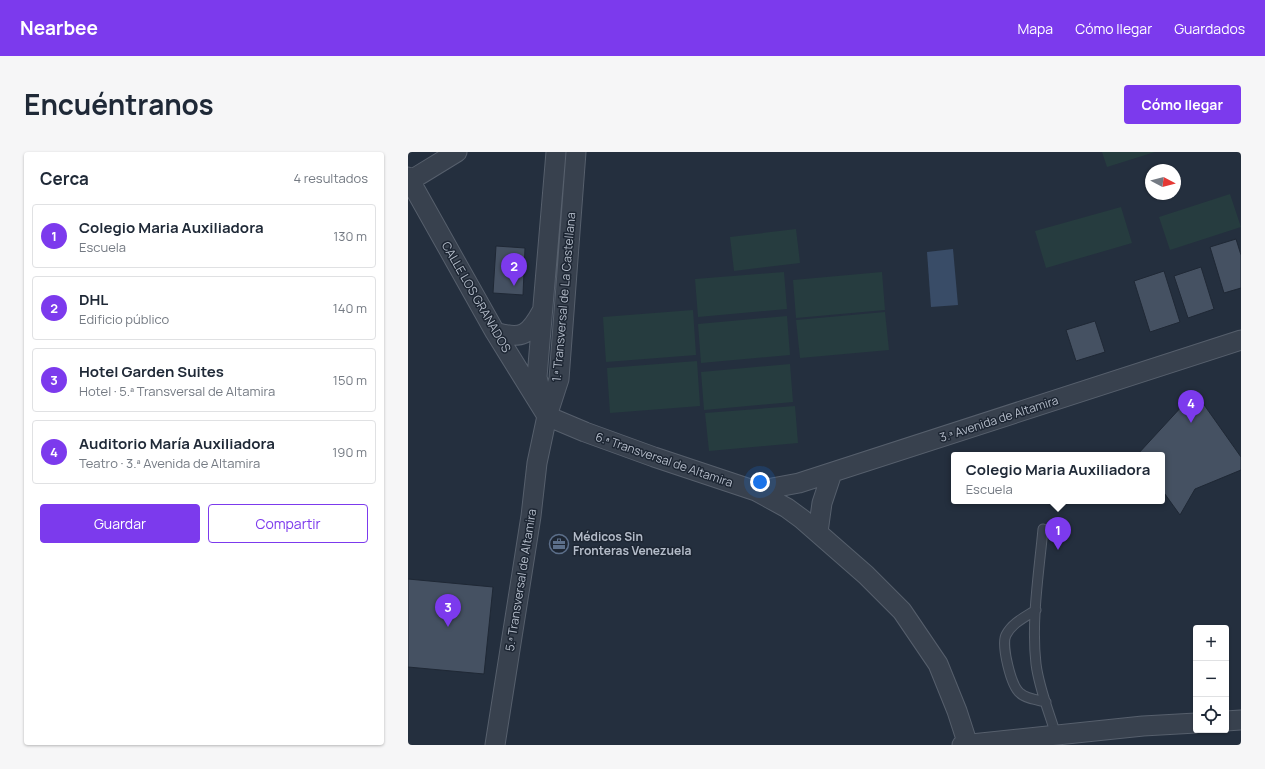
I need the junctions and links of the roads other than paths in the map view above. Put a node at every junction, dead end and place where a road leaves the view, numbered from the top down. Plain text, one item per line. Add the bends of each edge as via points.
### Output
1 (457, 152) edge
2 (556, 152) edge
3 (576, 152) edge
4 (409, 180) edge
5 (542, 310) junction
6 (495, 332) junction
7 (1241, 340) edge
8 (547, 416) junction
9 (832, 473) junction
10 (756, 491) junction
11 (1043, 529) dead end
12 (818, 532) junction
13 (1036, 610) junction
14 (1046, 702) junction
15 (1241, 720) edge
16 (1229, 721) edge
17 (1193, 723) edge
18 (1056, 735) junction
19 (991, 743) edge
20 (495, 745) edge
21 (962, 745) edge
22 (968, 745) edge

1 - 4 street
2 - 5 street, 1.ª Transversal de La Castellana
3 - 8 street, 1.ª Transversal de La Castellana via 559,379
4 - 6 street, CALLE LOS GRANADOS
5 - 6 street via 534,326 523,334 508,336
5 - 8 street, 1.ª Transversal de La Castellana via 537,377
6 - 8 street, CALLE LOS GRANADOS
7 - 9 street, 3.ª Avenida de Altamira
8 - 10 street, 6.ª Transversal de Altamira via 654,457
8 - 20 street, 5.ª Transversal de Altamira via 537,462
9 - 10 street, 3.ª Avenida de Altamira via 799,483
9 - 12 street via 822,502
10 - 12 street, 6.ª Transversal de Altamira via 786,508
11 - 13 lane
12 - 22 street, 6.ª Transversal de Altamira via 902,611 938,664
13 - 14 lane via 1036,665
13 - 14 lane via 1013,625 1005,636 1004,654 1019,693
14 - 18 lane
15 - 16 street
17 - 18 street
18 - 19 street
19 - 22 street
21 - 22 street

